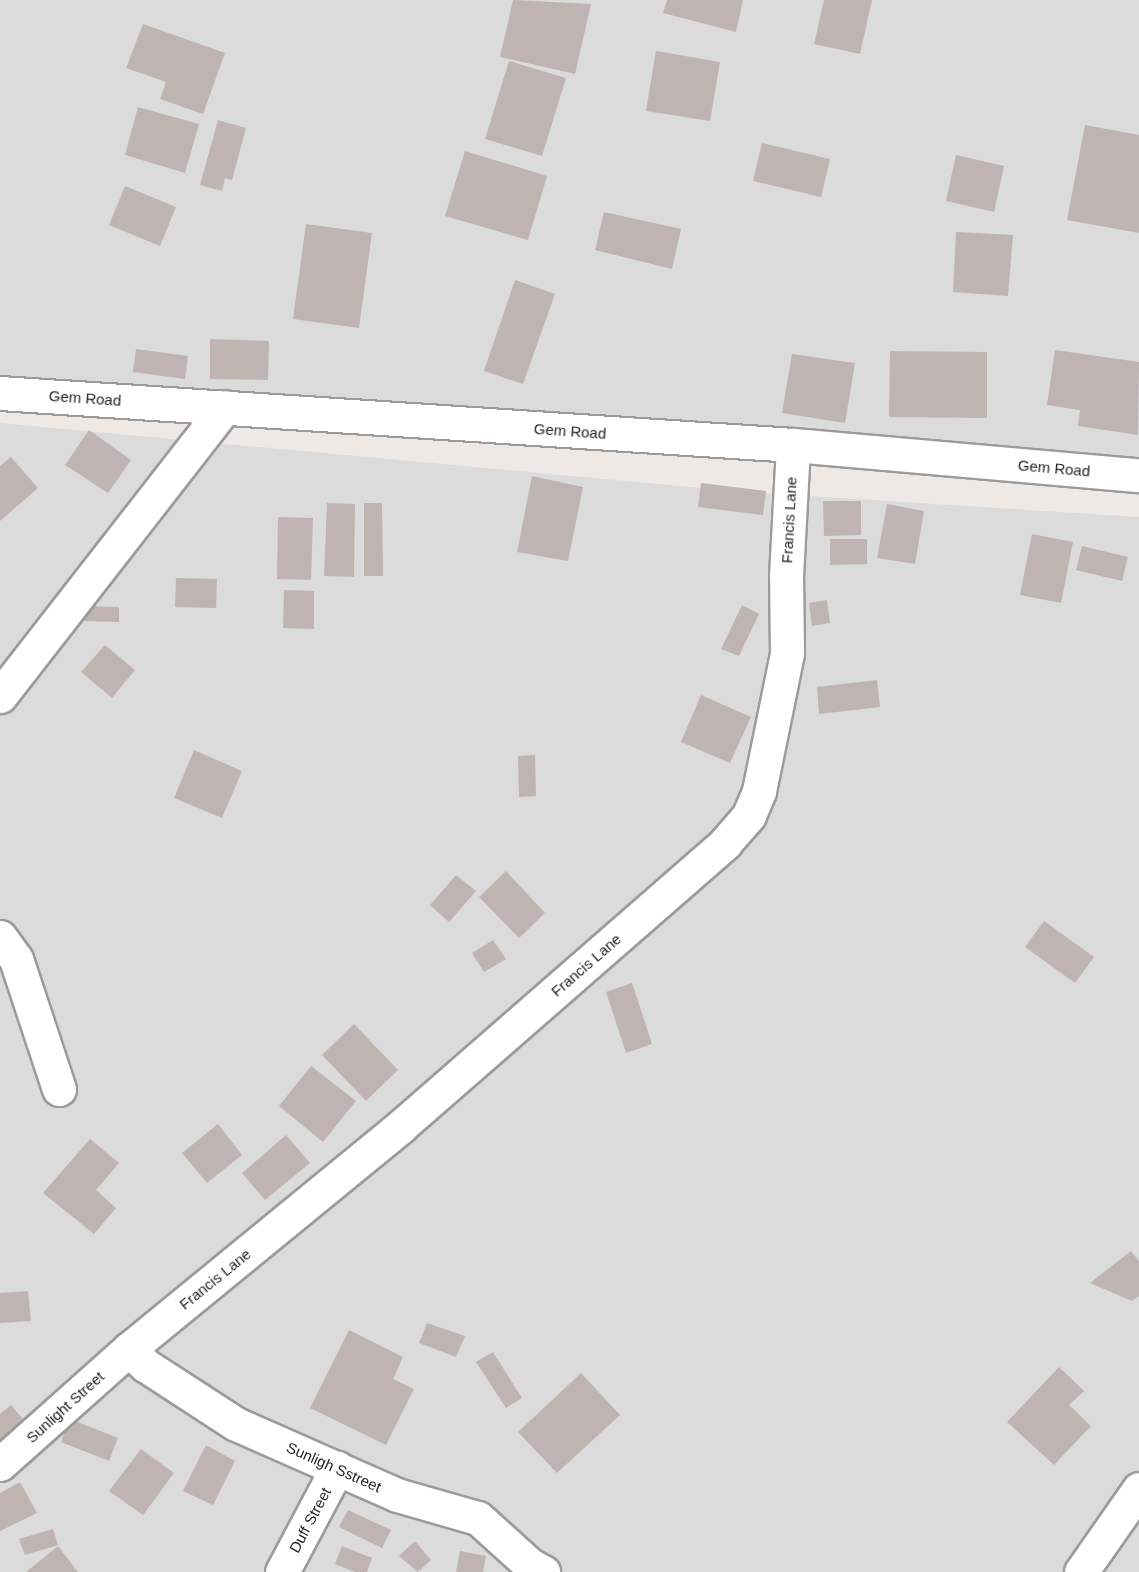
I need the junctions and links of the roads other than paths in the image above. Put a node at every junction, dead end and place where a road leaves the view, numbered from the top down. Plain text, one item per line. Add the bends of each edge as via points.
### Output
1 (0, 393) edge
2 (225, 407) junction
3 (793, 446) junction
4 (1139, 475) edge
5 (0, 696) edge
6 (0, 937) edge
7 (59, 1089) dead end
8 (129, 1349) junction
9 (0, 1464) edge
10 (337, 1468) junction
11 (1139, 1489) edge
12 (282, 1572) edge
13 (543, 1572) edge
14 (1081, 1572) edge

1 - 2 street, Gem Road
2 - 3 street, Gem Road
2 - 5 street
3 - 4 street, Gem Road
3 - 8 street, Francis Lane via 786,576 787,653 759,791 749,815 725,843 400,1128
6 - 7 street via 16,958
8 - 9 street, Sunlight Street
8 - 10 street, Sunligh Sstreet via 145,1365 236,1424
10 - 12 street, Duff Street
10 - 13 street, Sunligh Sstreet via 397,1495 478,1518
11 - 14 street

